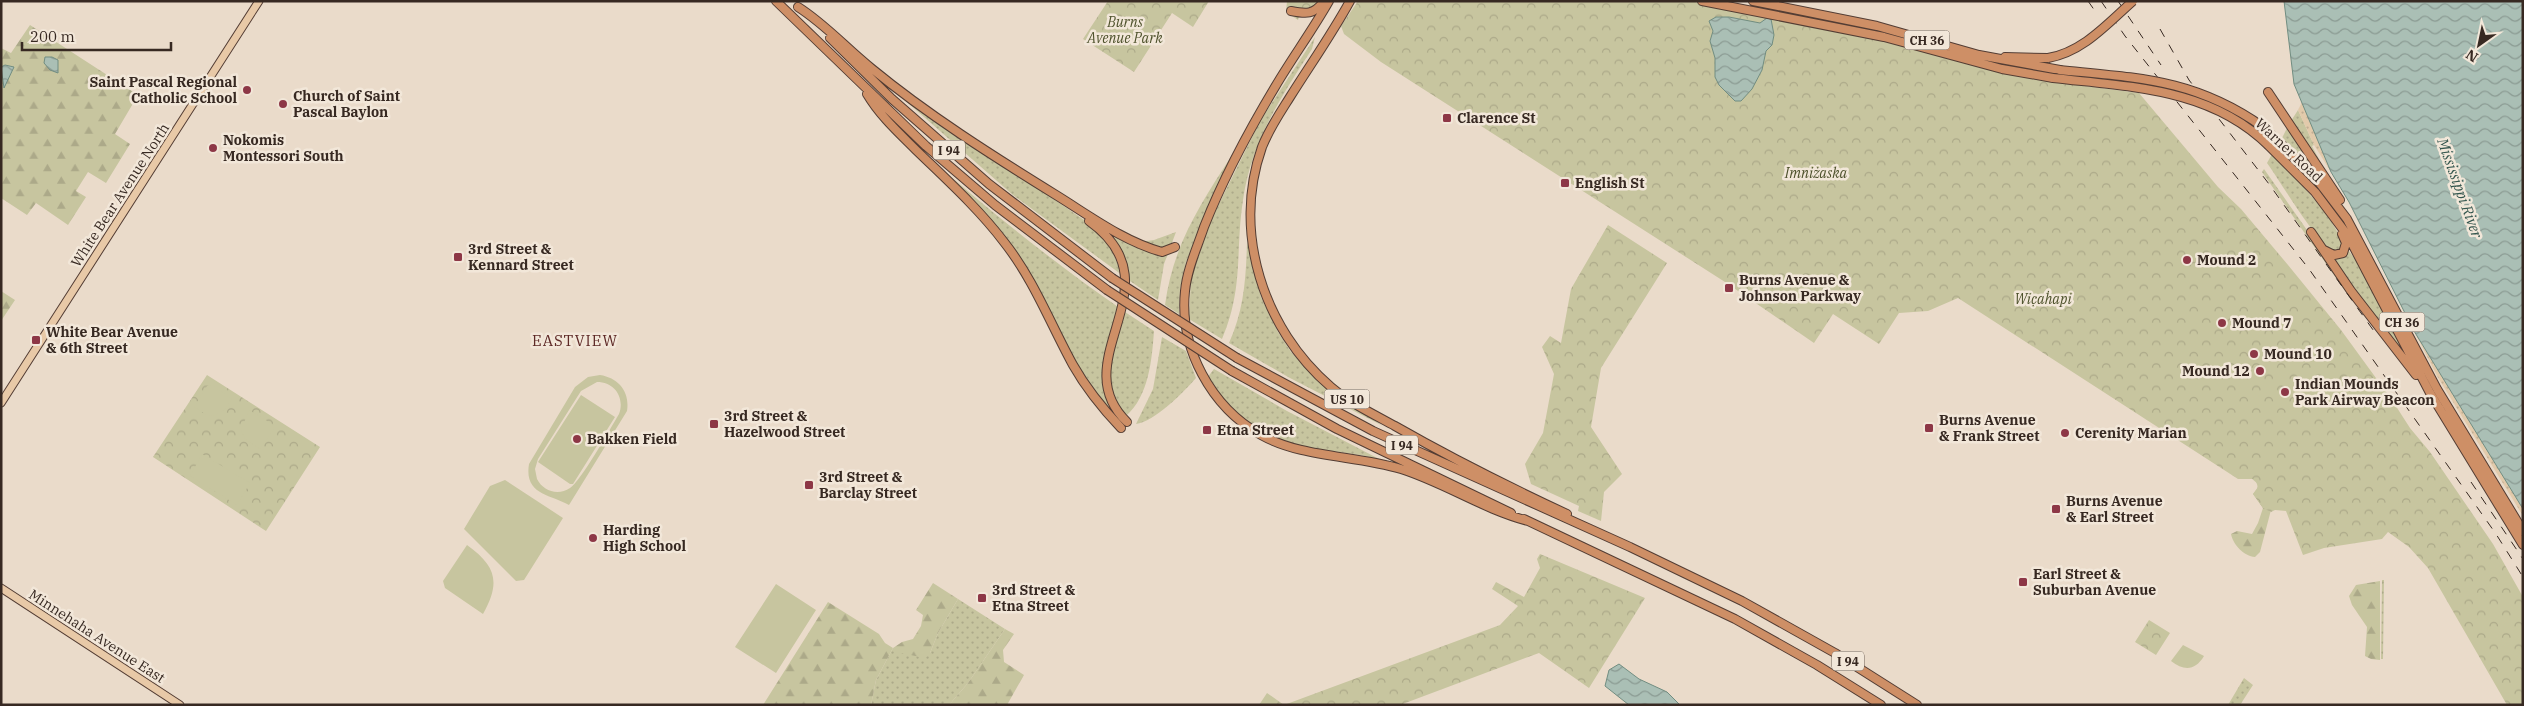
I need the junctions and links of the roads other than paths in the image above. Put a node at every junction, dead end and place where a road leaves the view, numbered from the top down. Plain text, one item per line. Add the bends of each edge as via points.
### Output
1 (259, 1) edge
2 (776, 1) edge
3 (1324, 1) edge
4 (1329, 1) edge
5 (1702, 1) edge
6 (1753, 1) edge
7 (2133, 1) edge
8 (1350, 2) edge
9 (795, 4) edge
10 (1291, 11) dead end
11 (1979, 55) junction
12 (862, 86) junction
13 (2268, 92) dead end
14 (1038, 184) junction
15 (2322, 200) junction
16 (1175, 246) dead end
17 (2365, 248) junction
18 (1, 403) edge
19 (2436, 403) junction
20 (1572, 519) junction
21 (1528, 521) junction
22 (2523, 531) edge
23 (1603, 536) joint
24 (2523, 545) edge
25 (1, 588) edge
26 (180, 705) edge
27 (1881, 705) edge
28 (1917, 705) edge

1 - 18 main road, White Bear Avenue North
2 - 12 highway, I 94
3 - 10 highway via 1311,14
4 - 21 highway via 1274,88 1222,186 1190,268 1185,290 1186,320 1196,362 1212,391 1237,419 1260,435 1279,444 1386,464 1500,513
5 - 15 highway, Warner Road / CH 36, bridge via 1884,37 1995,67 2179,95 2230,116 2269,146
6 - 11 highway, Warner Road / CH 36 via 1877,26
7 - 11 highway, bridge via 2081,45 2068,52 2048,58
8 - 20 highway, US 10 via 1268,132 1254,175 1250,223 1258,270 1278,322 1308,365 1346,398
9 - 14 highway via 896,87
9 - 20 highway, I 94, bridge via 939,142 1112,278 1237,358 1373,431
11 - 17 highway, Warner Road / CH 36, bridge via 2060,70 2147,79 2180,86 2226,103 2263,127 2319,181
12 - 14 highway via 874,106 1004,242 1041,298 1077,372 1096,400 1124,425 1111,401 1105,379 1106,363 1123,312 1126,290 1119,257 1103,232
12 - 21 highway, I 94, bridge via 995,205 1107,290 1232,371 1337,429
13 - 17 highway via 2331,187
14 - 16 highway via 1136,243 1162,252
15 - 19 highway, Warner Road / CH 36 via 2360,256
15 - 19 highway via 2345,239 2345,250 2339,255 2328,253 2311,232 2348,287
17 - 22 highway, Warner Road / CH 36 via 2437,389
19 - 24 highway, Warner Road / CH 36
20 - 23 highway, US 10
21 - 27 highway, I 94 via 1736,620
23 - 28 highway, I 94 via 1749,605 1835,653
25 - 26 main road, Minnehaha Avenue East

